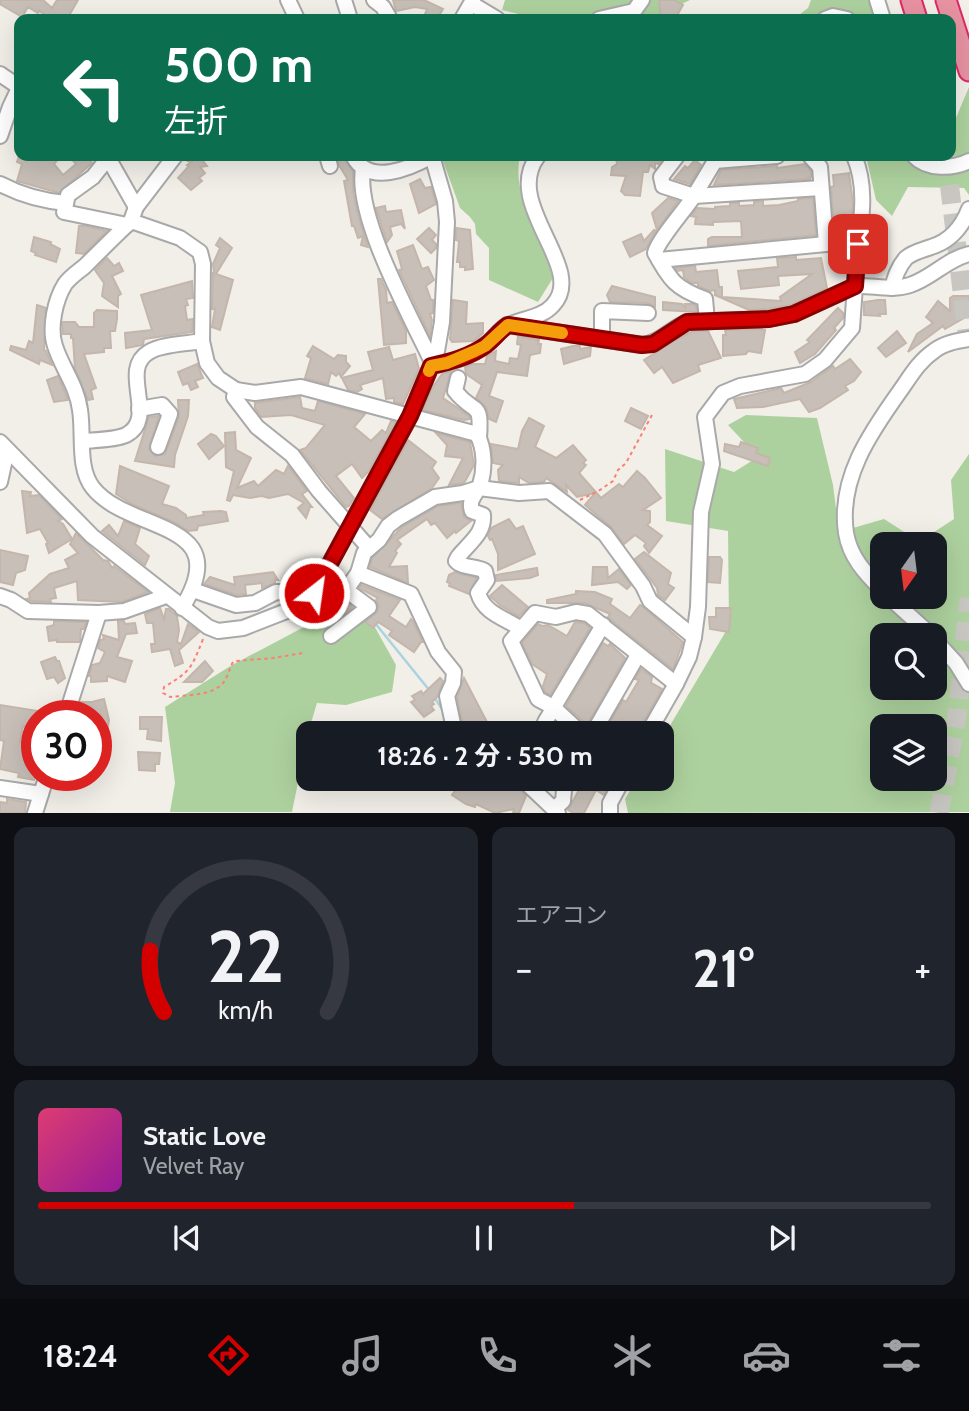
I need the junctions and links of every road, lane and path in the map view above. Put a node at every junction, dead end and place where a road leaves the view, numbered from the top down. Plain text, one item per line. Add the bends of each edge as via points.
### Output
1 (374, 0) edge
2 (472, 2) edge
3 (641, 2) edge
4 (387, 14) edge
5 (490, 14) edge
6 (621, 14) edge
7 (956, 31) edge
8 (969, 71) edge
9 (14, 99) edge
10 (0, 136) edge
11 (105, 161) edge
12 (110, 161) edge
13 (179, 161) edge
14 (355, 161) edge
15 (421, 161) edge
16 (433, 161) edge
17 (535, 161) edge
18 (673, 161) edge
19 (715, 161) edge
20 (815, 161) edge
21 (855, 161) edge
22 (921, 161) edge
23 (969, 161) edge
24 (363, 169) junction
25 (0, 184) edge
26 (821, 188) junction
27 (694, 196) junction
28 (66, 203) junction
29 (969, 209) edge
30 (131, 217) junction
31 (826, 244) junction
32 (858, 244) junction
33 (969, 254) edge
34 (659, 260) junction
35 (855, 286) junction
36 (892, 288) junction
37 (648, 313) dead end
38 (707, 321) junction
39 (508, 325) junction
40 (603, 339) junction
41 (969, 339) edge
42 (202, 341) junction
43 (431, 364) junction
44 (458, 378) dead end
45 (236, 390) junction
46 (139, 409) junction
47 (652, 415) dead end
48 (410, 416) junction
49 (479, 438) junction
50 (83, 441) junction
51 (4, 446) edge
52 (158, 447) dead end
53 (0, 482) edge
54 (479, 488) junction
55 (569, 505) junction
56 (350, 527) junction
57 (369, 548) junction
58 (358, 573) junction
59 (870, 578) edge
60 (193, 590) junction
61 (346, 590) junction
62 (315, 591) junction
63 (0, 596) edge
64 (166, 596) junction
65 (182, 608) junction
66 (902, 609) edge
67 (99, 613) junction
68 (918, 623) edge
69 (603, 625) junction
70 (208, 627) junction
71 (520, 628) junction
72 (331, 636) dead end
73 (694, 637) junction
74 (303, 653) dead end
75 (947, 653) edge
76 (638, 655) junction
77 (676, 684) junction
78 (969, 684) edge
79 (71, 700) edge
80 (553, 707) junction
81 (452, 721) edge
82 (546, 721) edge
83 (568, 721) edge
84 (600, 721) edge
85 (655, 721) edge
86 (0, 788) edge
87 (42, 791) edge
88 (535, 791) edge
89 (564, 791) edge
90 (616, 791) edge
91 (41, 794) junction
92 (556, 811) edge
93 (35, 813) edge
94 (610, 813) edge

1 - 4 street
2 - 5 street
3 - 6 street via 634,11
7 - 8 highway
9 - 10 street
11 - 28 street via 93,177 68,195
12 - 30 street
13 - 30 street
14 - 24 street
15 - 24 street via 376,174
16 - 43 street via 447,222 442,322
17 - 39 street via 527,189 560,272 561,289 553,306
18 - 27 street via 662,177 663,186
19 - 27 street
20 - 26 street via 820,167
21 - 32 street via 863,199
22 - 23 street via 950,167
24 - 43 street via 361,181 375,240
25 - 28 street via 30,197
26 - 27 street
26 - 31 street
27 - 34 street via 657,245
28 - 30 street via 64,212
29 - 36 street via 958,230 946,240 905,259
30 - 42 street via 200,252
30 - 50 street via 65,284 52,321 59,360 75,387
31 - 32 street
31 - 34 street
32 - 35 street
33 - 36 street via 909,286
34 - 38 street via 676,286 705,299
35 - 36 street
35 - 38 street via 794,314
35 - 73 street via 852,328 825,360 805,374 723,393 705,417 712,464 701,512
37 - 40 street via 602,311
38 - 40 street via 687,322 653,344
39 - 40 street
39 - 43 street via 485,346 447,363
41 - 59 street via 940,347 919,365 878,423 853,472 846,500 846,533
42 - 45 street via 207,363 218,379
42 - 46 street via 151,350 141,357 136,368
43 - 48 street
44 - 49 street via 455,391 481,415
45 - 48 street via 255,393 301,387
45 - 56 street via 234,397 257,427 292,455
46 - 50 street via 135,427 125,435
46 - 52 street via 162,405 170,414
47 - 55 path via 613,481
48 - 49 street via 472,432
48 - 56 street
49 - 54 street via 483,470
50 - 60 street via 85,471 106,501 182,537 193,550 198,575
51 - 53 street
51 - 64 street via 92,536
54 - 55 street via 549,491
54 - 57 street via 435,497 397,519
54 - 71 street via 470,506 483,515 483,527 456,561 485,571 487,580 478,593 481,600 491,612
55 - 73 street via 606,534 650,601
56 - 57 street
56 - 62 street
57 - 58 street
58 - 61 street
58 - 81 street via 411,594 438,652 454,671 447,696
60 - 62 street via 236,605 255,603 276,592
60 - 65 street
61 - 62 street
61 - 72 street via 369,607
62 - 70 street via 306,603 243,628 218,631
63 - 67 street via 28,611
64 - 65 street
64 - 67 street via 124,611
65 - 70 street
66 - 68 street
67 - 79 street
69 - 71 street via 588,614 556,617 534,613
69 - 76 street
69 - 80 street
70 - 74 path via 191,667 164,687 165,695 218,687 236,661
71 - 80 street via 511,641 538,699
73 - 77 street
75 - 78 street
76 - 77 street
76 - 84 street
77 - 85 street
80 - 82 street
80 - 83 street
86 - 91 street
87 - 91 street
88 - 92 street
89 - 92 street
90 - 94 street
91 - 93 street

